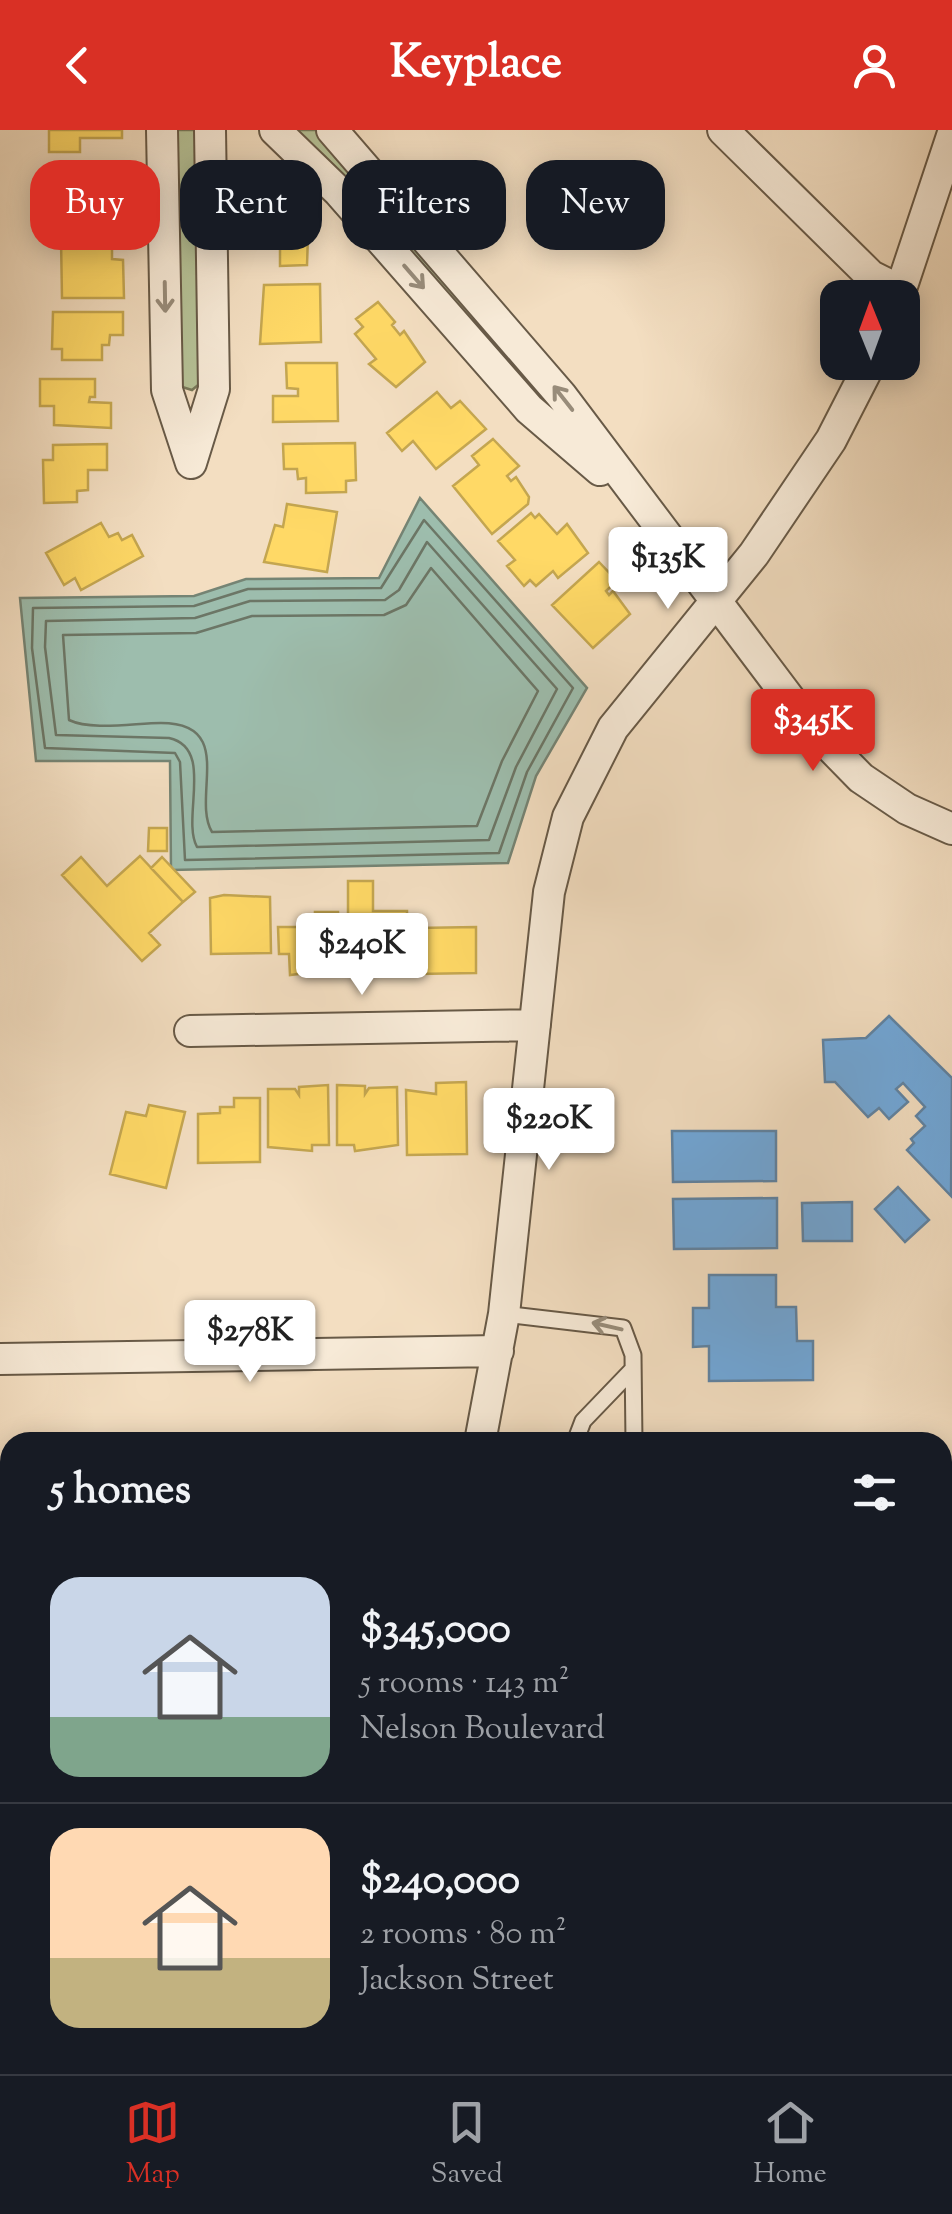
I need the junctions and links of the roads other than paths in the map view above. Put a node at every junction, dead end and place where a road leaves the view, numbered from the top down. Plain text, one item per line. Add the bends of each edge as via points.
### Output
1 (162, 130) edge
2 (210, 130) edge
3 (275, 130) edge
4 (332, 130) edge
5 (722, 130) edge
6 (952, 136) edge
7 (877, 280) edge
8 (904, 280) edge
9 (862, 380) edge
10 (641, 506) junction
11 (717, 601) junction
12 (952, 829) edge
13 (535, 1025) junction
14 (190, 1031) dead end
15 (504, 1314) junction
16 (498, 1352) junction
17 (0, 1359) edge
18 (634, 1370) junction
19 (482, 1432) edge
20 (579, 1432) edge
21 (634, 1432) edge

1 -> 2 street via 166,390 191,463 214,389
3 -> 10 street via 340,192 530,409
10 -> 4 street via 561,395
5 - 7 street
6 - 8 street
9 - 11 street via 824,452
10 - 11 street
11 - 12 street via 838,756 884,794
11 - 13 street via 643,686 599,751 568,817 549,892
13 - 14 street
13 - 15 street
15 - 16 street
18 -> 15 lane via 628,1335 613,1324
16 - 17 street
16 - 19 street
18 - 20 lane
18 - 21 lane

